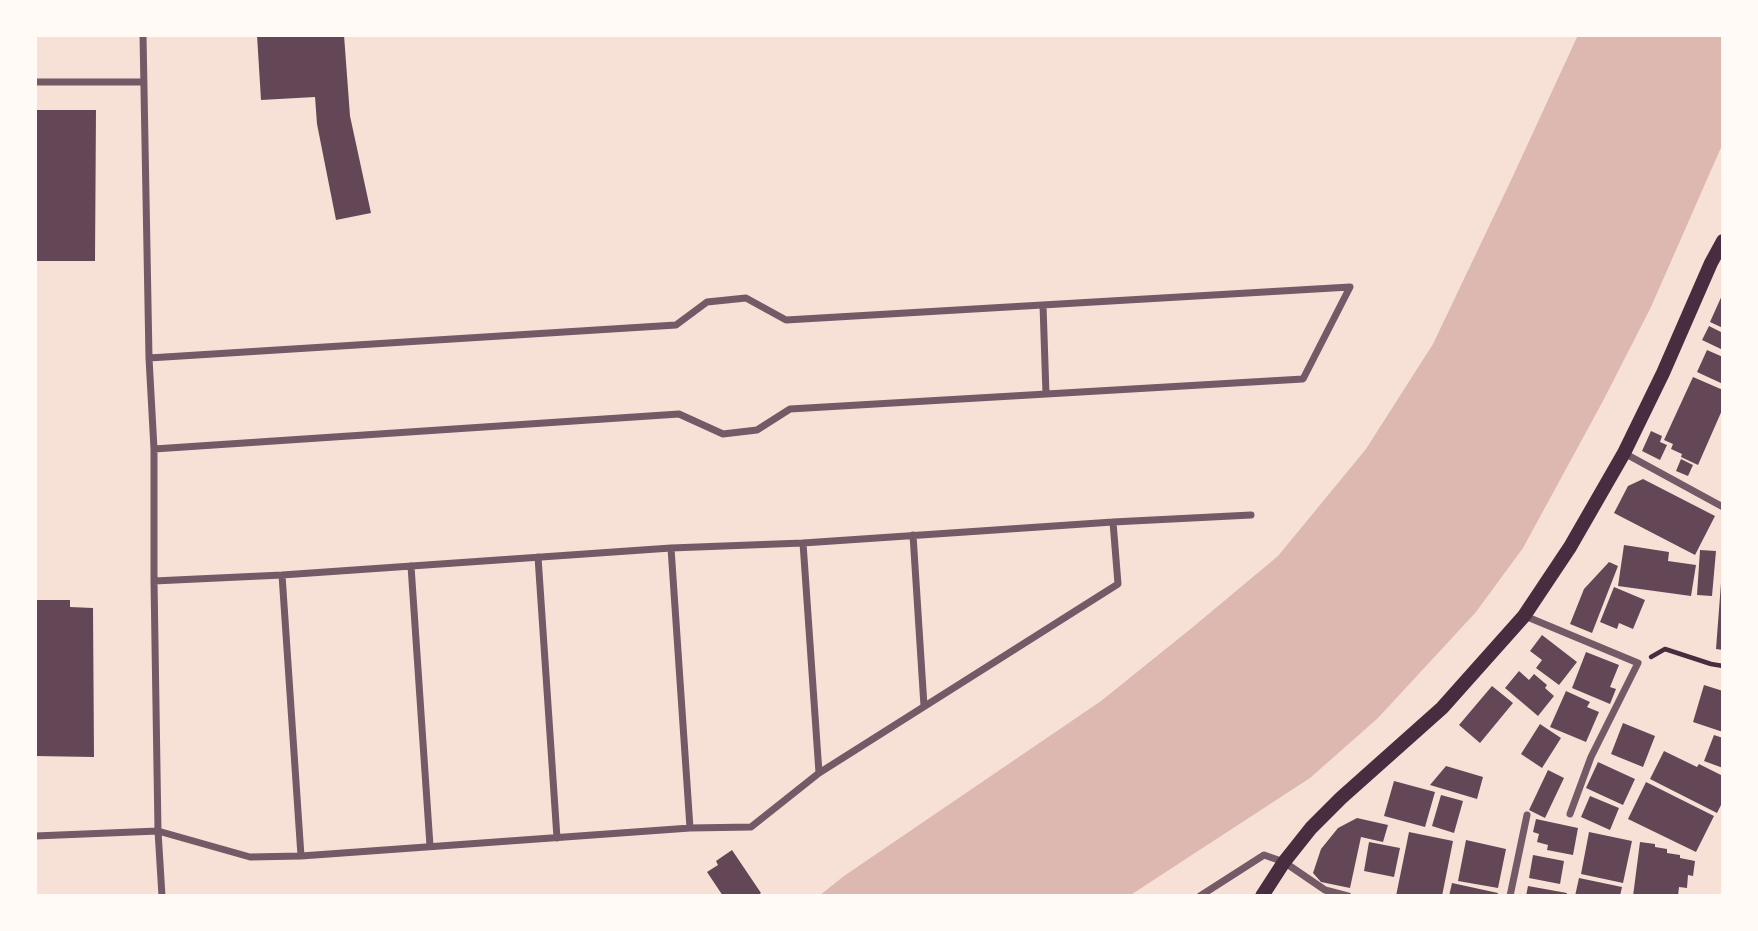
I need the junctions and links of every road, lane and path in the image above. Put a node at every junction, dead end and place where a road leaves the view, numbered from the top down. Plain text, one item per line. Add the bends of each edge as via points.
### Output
1 (143, 35) edge
2 (35, 82) edge
3 (144, 82) junction
4 (1723, 241) edge
5 (1043, 305) junction
6 (149, 358) junction
7 (1045, 394) junction
8 (154, 449) junction
9 (1624, 453) junction
10 (1723, 507) edge
11 (1251, 515) dead end
12 (1113, 522) junction
13 (913, 535) junction
14 (803, 543) junction
15 (671, 548) junction
16 (538, 558) junction
17 (411, 566) junction
18 (282, 575) junction
19 (154, 581) junction
20 (1524, 616) junction
21 (1656, 654) dead end
22 (1723, 666) edge
23 (924, 706) junction
24 (819, 774) junction
25 (1570, 814) dead end
26 (1527, 815) dead end
27 (690, 828) junction
28 (158, 831) junction
29 (35, 836) edge
30 (557, 838) junction
31 (430, 846) junction
32 (301, 856) junction
33 (1284, 862) junction
34 (162, 896) edge
35 (1200, 896) edge
36 (1262, 896) edge
37 (1348, 896) edge
38 (1510, 896) edge

1 - 3 street
2 - 3 street
3 - 6 street
4 - 9 main road
5 - 6 street via 786,320 746,298 707,302 676,325
5 - 7 street
5 - 7 street via 1350,286 1303,379
6 - 8 street
7 - 8 street via 790,409 757,430 723,434 679,414
8 - 19 street
9 - 10 street
9 - 20 main road
11 - 12 street
12 - 13 street
12 - 23 street via 1118,584
13 - 14 street
13 - 23 street
14 - 15 street
14 - 24 street
15 - 16 street
15 - 27 street
16 - 17 street
16 - 30 street
17 - 18 street
17 - 31 street
18 - 19 street
18 - 32 street
19 - 28 street
20 - 25 street via 1638,663 1591,757
20 - 33 main road via 1442,708 1311,828
21 - 22 path via 1665,649
23 - 24 street
24 - 27 street via 751,827
26 - 38 street
27 - 30 street
28 - 29 street
28 - 32 street via 250,857
28 - 34 street
30 - 31 street
31 - 32 street
33 - 35 street via 1264,855
33 - 36 main road
33 - 37 street via 1325,890

